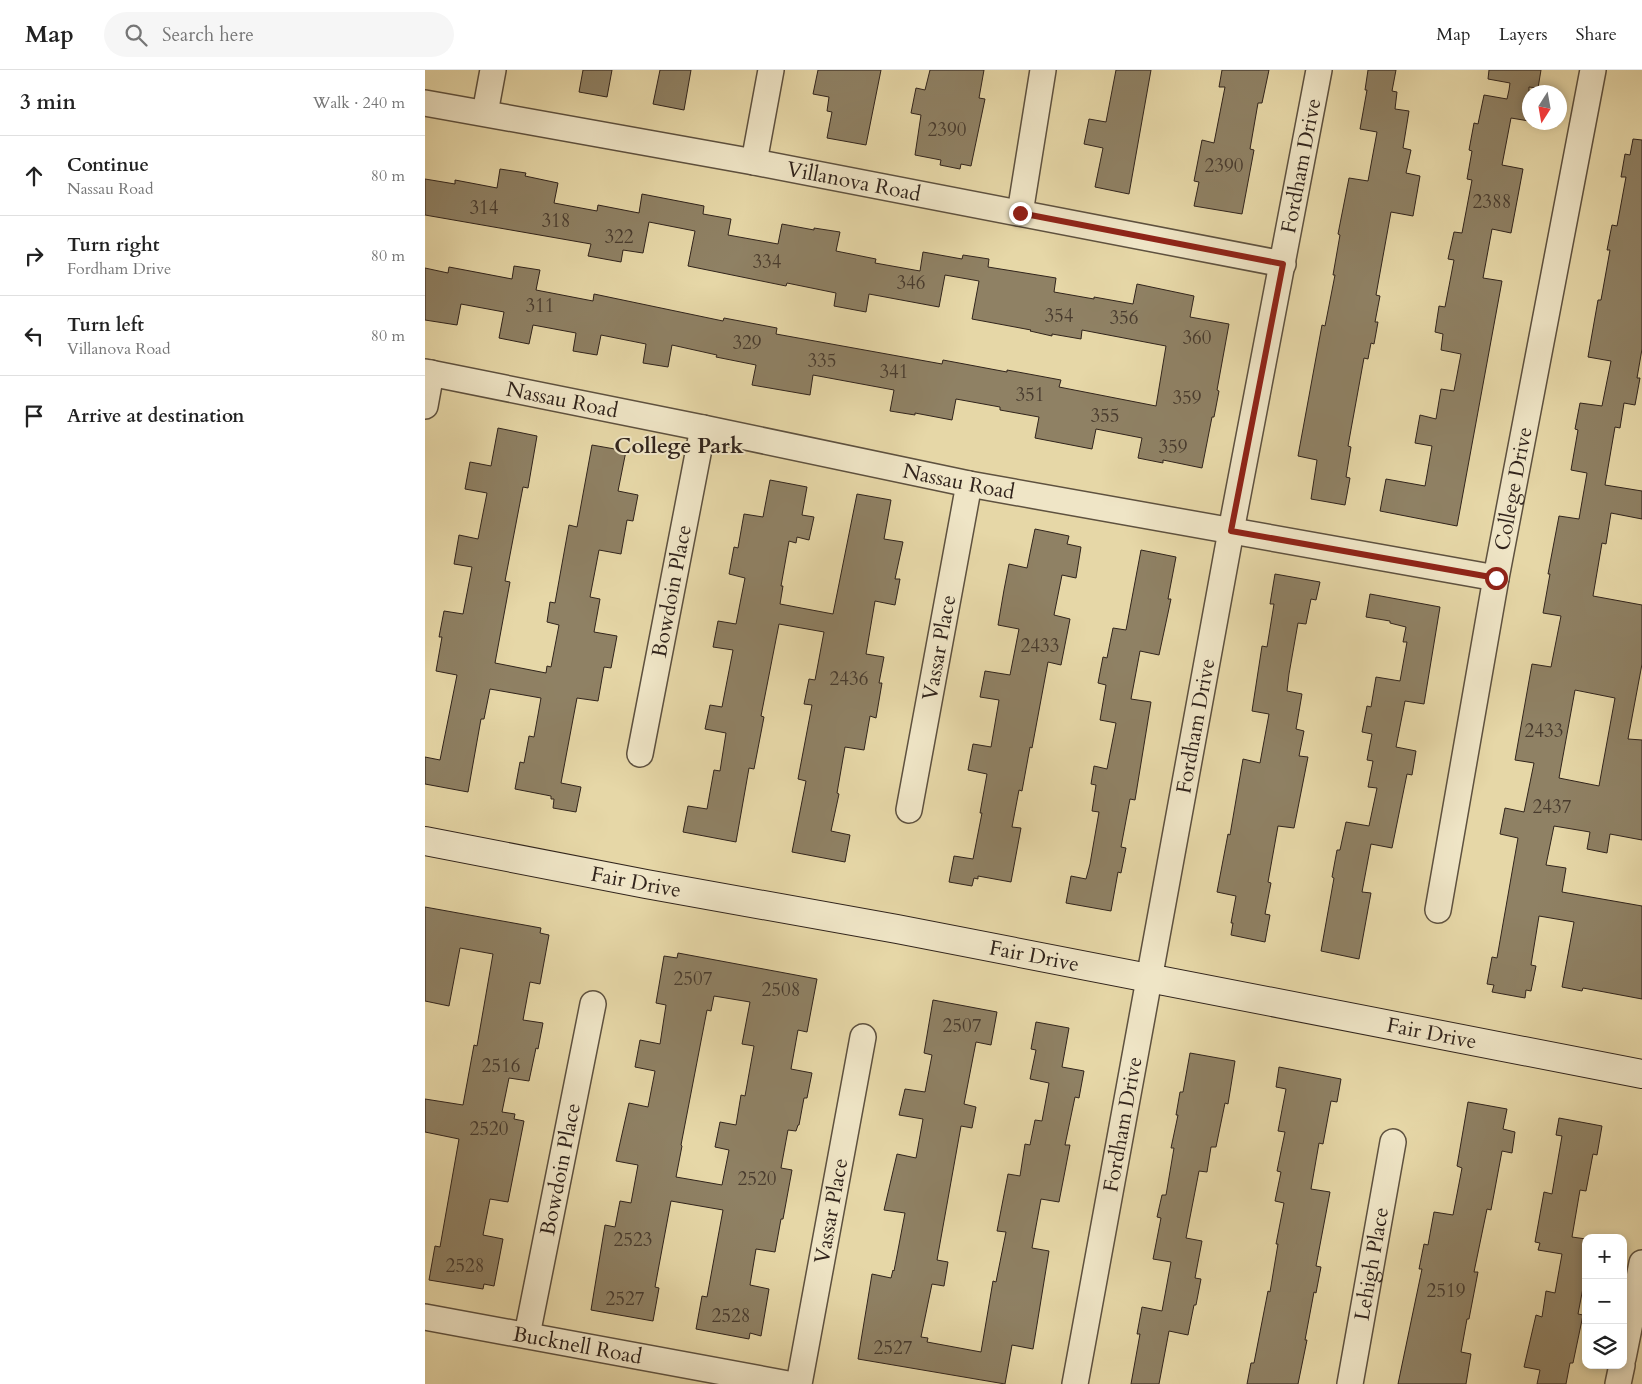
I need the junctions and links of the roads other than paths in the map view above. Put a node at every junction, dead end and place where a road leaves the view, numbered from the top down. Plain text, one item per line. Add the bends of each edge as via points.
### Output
1 (493, 70) edge
2 (771, 70) edge
3 (1043, 70) edge
4 (1319, 70) edge
5 (1593, 70) edge
6 (425, 103) edge
7 (485, 113) junction
8 (754, 162) junction
9 (1020, 213) junction
10 (1283, 264) junction
11 (428, 373) edge
12 (425, 406) edge
13 (703, 428) junction
14 (969, 484) junction
15 (1231, 531) junction
16 (1496, 578) junction
17 (640, 754) dead end
18 (909, 810) dead end
19 (425, 841) edge
20 (1438, 910) dead end
21 (1150, 979) junction
22 (593, 1004) dead end
23 (863, 1037) dead end
24 (1642, 1074) edge
25 (1393, 1142) dead end
26 (1642, 1263) edge
27 (425, 1316) edge
28 (527, 1336) junction
29 (1627, 1338) edge
30 (1621, 1369) edge
31 (788, 1384) edge
32 (799, 1384) edge
33 (1075, 1384) edge
34 (1350, 1384) edge
35 (1618, 1384) edge

1 - 7 street
2 - 8 street
3 - 9 street
4 - 10 street, Fordham Drive
5 - 16 street, College Drive
6 - 7 street, Villanova Road
7 - 8 street, Villanova Road
8 - 9 street, Villanova Road
9 - 10 street, Villanova Road
10 - 15 street, Fordham Drive
11 - 12 street
11 - 13 street, Nassau Road
13 - 14 street, Nassau Road
13 - 17 street, Bowdoin Place
14 - 15 street, Nassau Road
14 - 18 street, Vassar Place
15 - 16 street, Nassau Road
15 - 21 street, Fordham Drive
16 - 20 street, College Drive
19 - 21 main road, Fair Drive
21 - 24 main road, Fair Drive
21 - 33 street, Fordham Drive
22 - 28 street, Bowdoin Place
23 - 32 street, Vassar Place
25 - 34 street, Lehigh Place
26 - 29 street
27 - 28 street, Bucknell Road
28 - 31 street, Bucknell Road
30 - 35 street

